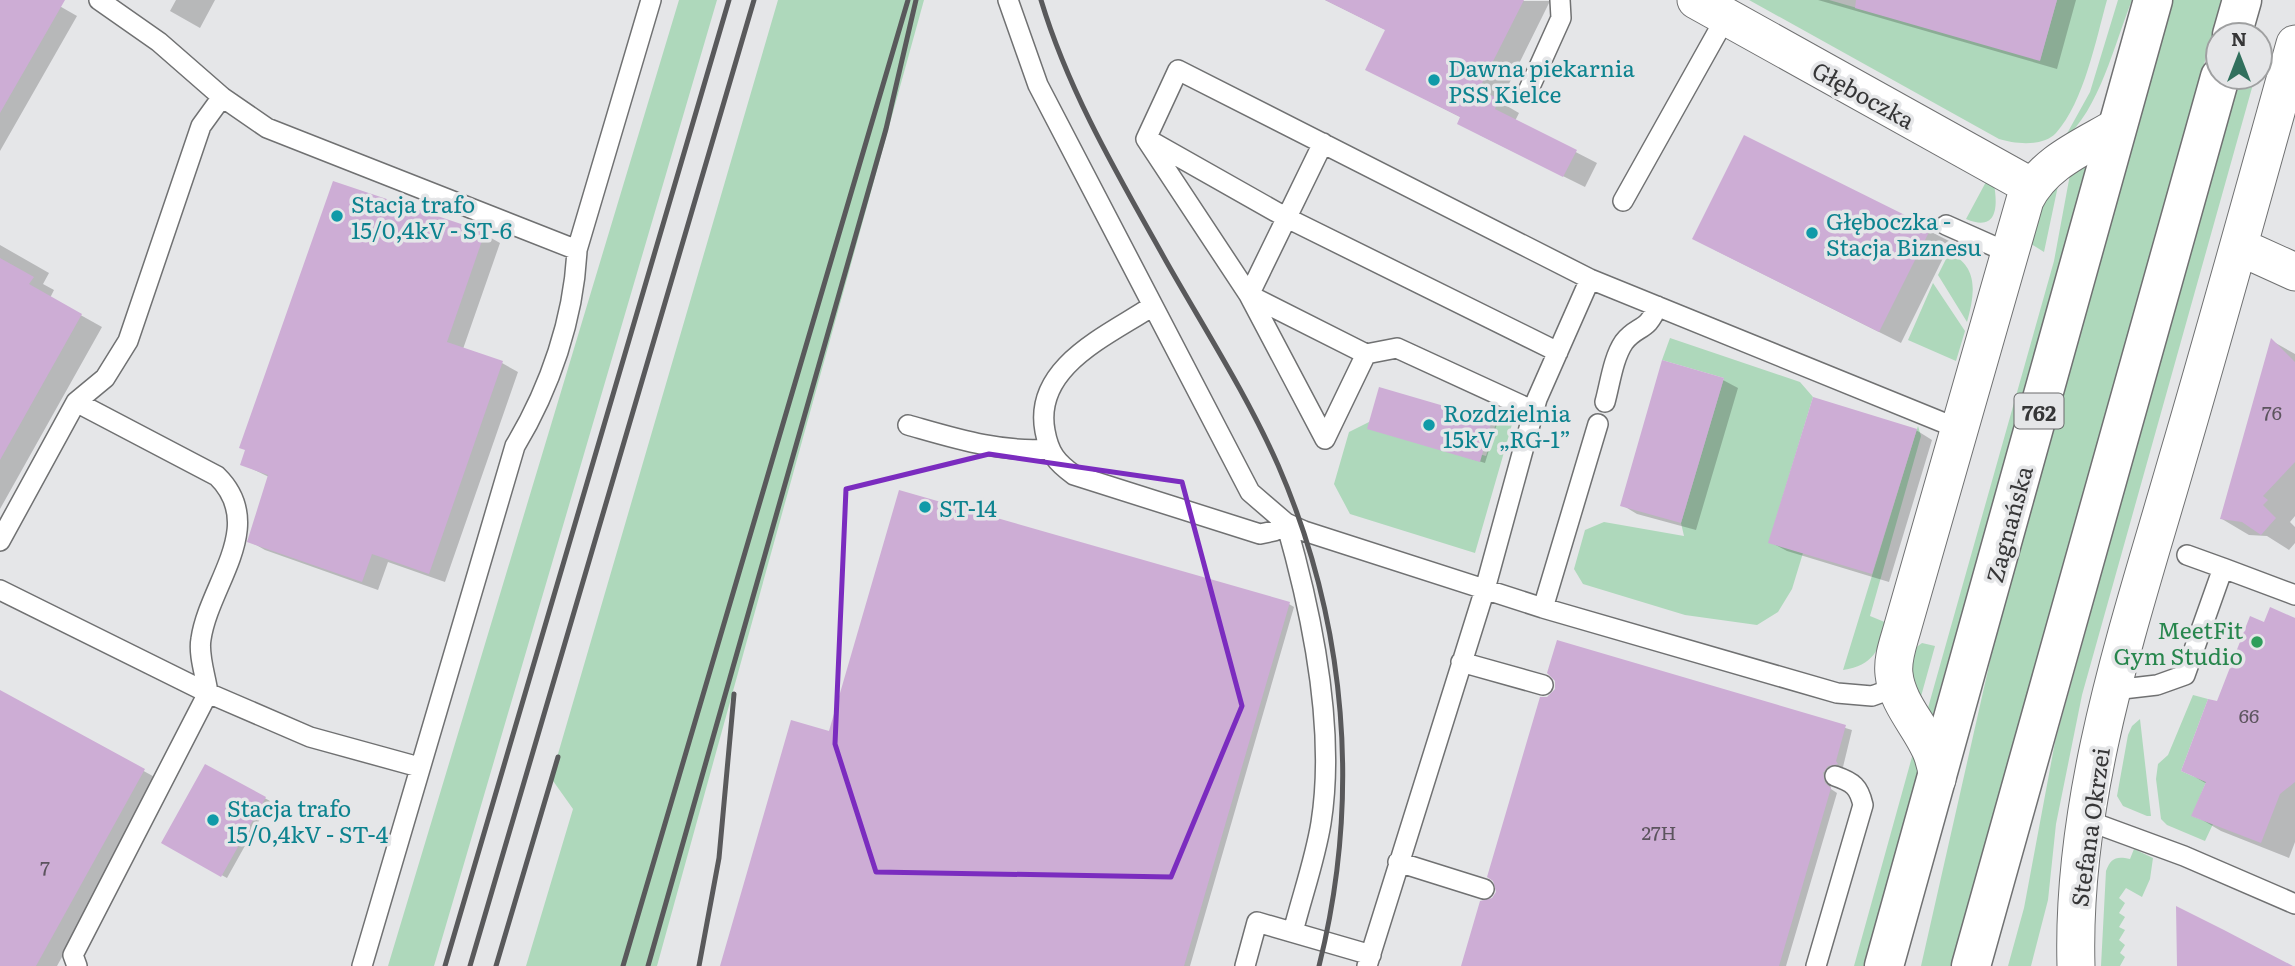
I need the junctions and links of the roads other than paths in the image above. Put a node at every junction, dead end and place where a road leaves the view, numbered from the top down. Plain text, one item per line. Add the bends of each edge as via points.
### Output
1 (99, 0) edge
2 (651, 0) edge
3 (1008, 0) edge
4 (1560, 0) edge
5 (2153, 0) edge
6 (2242, 0) edge
7 (1711, 9) edge
8 (2236, 21) edge
9 (2295, 44) edge
10 (1529, 89) dead end
11 (2216, 91) edge
12 (222, 97) junction
13 (2117, 127) junction
14 (1146, 138) junction
15 (1323, 144) junction
16 (2032, 187) junction
17 (1623, 201) dead end
18 (1287, 218) junction
19 (1946, 225) dead end
20 (2240, 247) junction
21 (577, 250) junction
22 (2009, 253) junction
23 (2295, 272) edge
24 (1590, 279) junction
25 (1249, 295) junction
26 (1657, 306) junction
27 (1151, 307) junction
28 (1558, 352) junction
29 (1366, 354) junction
30 (76, 402) junction
31 (1605, 402) dead end
32 (1534, 411) junction
33 (1598, 424) dead end
34 (908, 425) dead end
35 (1959, 429) junction
36 (1049, 449) junction
37 (1286, 523) junction
38 (0, 541) edge
39 (2188, 555) dead end
40 (2223, 568) junction
41 (1485, 589) junction
42 (0, 590) edge
43 (2295, 594) edge
44 (1543, 608) junction
45 (1461, 662) junction
46 (1543, 685) dead end
47 (1897, 687) junction
48 (2114, 690) junction
49 (208, 693) junction
50 (419, 767) junction
51 (1835, 776) dead end
52 (1937, 779) junction
53 (2086, 820) junction
54 (1398, 862) junction
55 (1484, 889) dead end
56 (2295, 904) edge
57 (1293, 932) junction
58 (1369, 960) edge
59 (77, 966) edge
60 (362, 966) edge
61 (1245, 966) edge
62 (1816, 966) edge
63 (1884, 966) edge
64 (1972, 966) edge
65 (2076, 966) edge

1 - 12 lane via 159,42
2 - 21 lane
3 - 27 lane via 1038,85
4 - 10 lane via 1561,18
5 - 13 main road, Zagnańska / 762
6 - 8 main road
7 - 16 street, Głęboczka
7 - 17 lane
9 - 20 street
11 - 64 main road
12 - 21 lane via 267,128 319,151
12 - 30 lane via 201,126 128,341 105,378
13 - 16 street via 2051,166
13 - 52 main road, Zagnańska / 762
14 - 15 lane via 1178,70
14 - 18 lane
14 - 25 lane
15 - 18 lane
15 - 24 lane
16 - 22 street
18 - 25 lane
18 - 28 lane
19 - 22 lane
20 - 23 street
20 - 48 street
21 - 50 lane via 571,304 538,408 515,446
22 - 35 street
24 - 26 lane
24 - 28 lane
25 - 29 lane
25 - 29 lane via 1325,439
26 - 31 lane via 1645,329 1625,341
26 - 35 lane
27 - 36 lane via 1059,371 1044,404
27 - 37 lane via 1250,492
28 - 32 lane
29 - 32 lane via 1397,348
30 - 38 lane
30 - 49 lane via 217,476 236,501 237,536 200,640
32 - 41 lane
33 - 44 lane
34 - 36 lane via 986,446 1023,452
35 - 47 street via 1896,653
36 - 37 lane via 1057,463 1074,475 1260,534
37 - 41 lane
37 - 57 lane via 1315,643 1326,764 1320,824
39 - 40 lane
40 - 43 lane
40 - 48 lane via 2185,675 2157,685
41 - 44 lane
41 - 45 lane
42 - 49 lane
44 - 47 lane via 1837,692 1872,696
45 - 46 lane
45 - 54 lane
47 - 52 street via 1931,747
48 - 53 street, Stefana Okrzei
49 - 50 lane via 310,737
49 - 59 lane via 73,955
50 - 60 lane
51 - 62 lane via 1851,781 1860,791 1863,805
52 - 63 main road, Zagnańska / 762
53 - 56 lane
53 - 65 street, Stefana Okrzei via 2077,878
54 - 55 lane
54 - 58 lane
57 - 58 lane
57 - 61 lane via 1257,922

